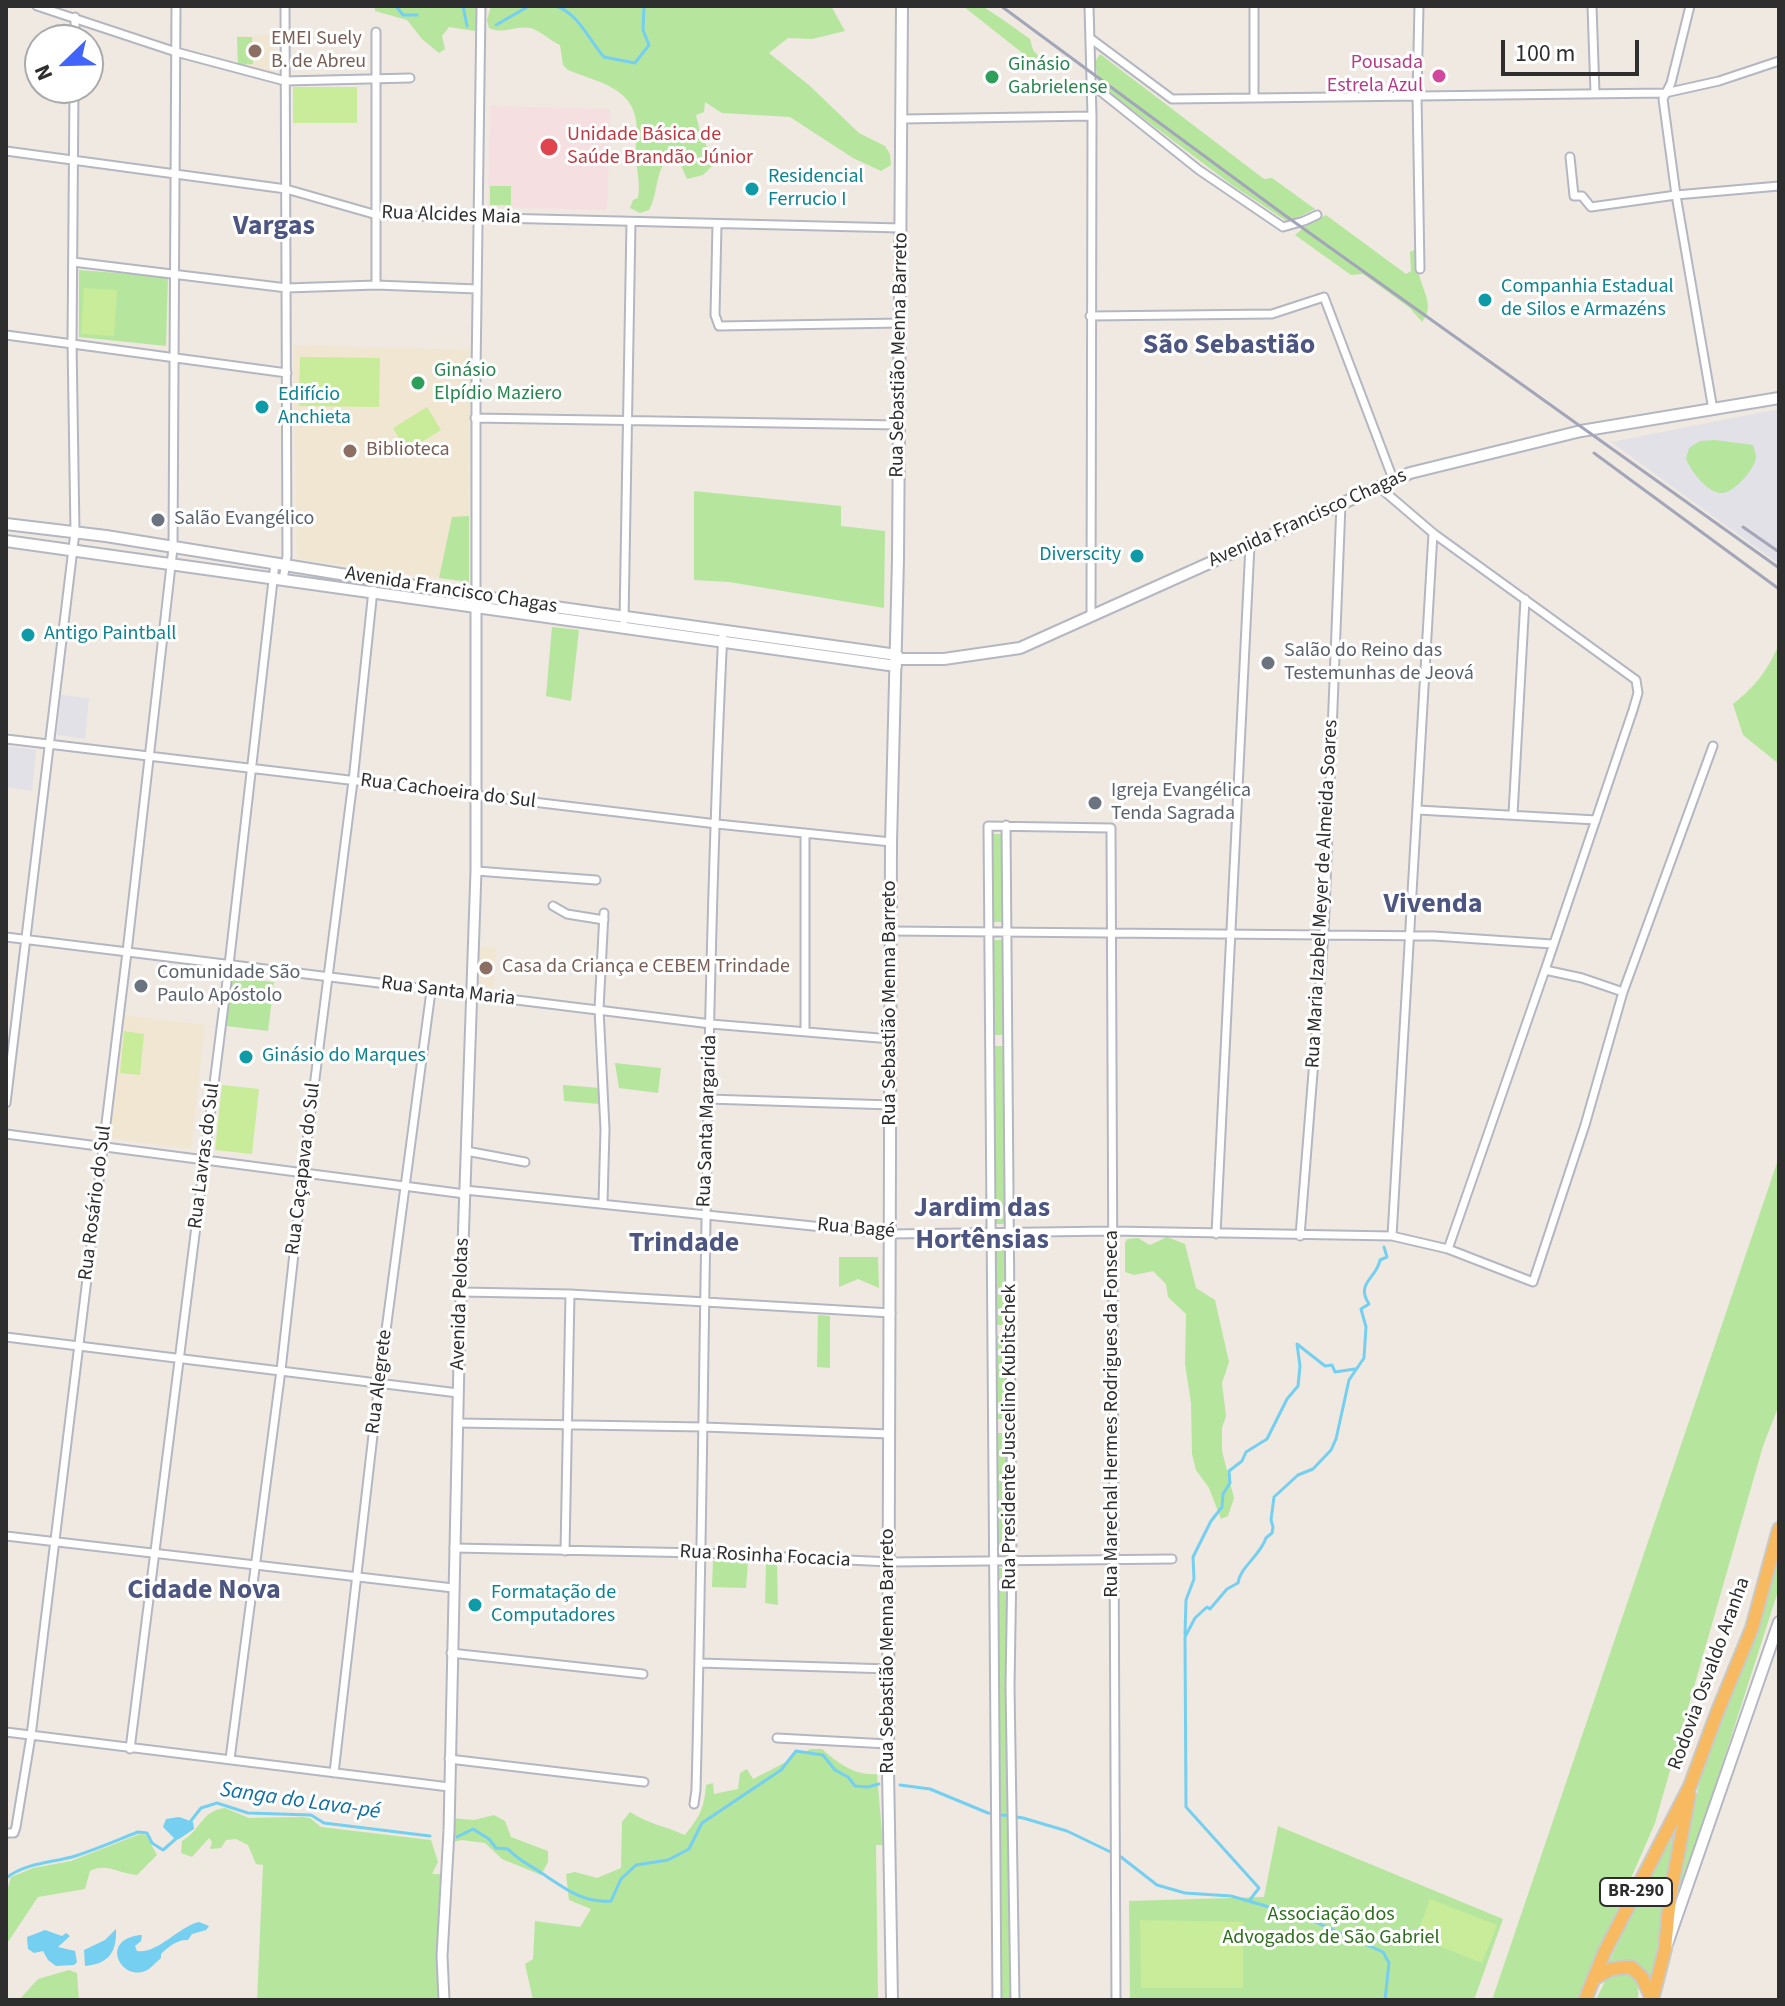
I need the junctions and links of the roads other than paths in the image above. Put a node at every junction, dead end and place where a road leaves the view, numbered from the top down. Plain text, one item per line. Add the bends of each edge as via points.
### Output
1 (37, 6) edge
2 (176, 6) edge
3 (285, 6) edge
4 (481, 6) edge
5 (902, 6) edge
6 (1089, 6) edge
7 (1254, 6) edge
8 (1419, 6) edge
9 (1592, 6) edge
10 (1690, 6) edge
11 (75, 17) junction
12 (75, 24) edge
13 (376, 32) dead end
14 (1090, 38) junction
15 (176, 52) junction
16 (1779, 61) edge
17 (410, 78) dead end
18 (376, 79) junction
19 (285, 81) junction
20 (1090, 83) junction
21 (1595, 93) junction
22 (1665, 93) junction
23 (1417, 95) junction
24 (1254, 97) junction
25 (74, 104) edge
26 (1092, 116) junction
27 (903, 119) junction
28 (6, 151) edge
29 (1570, 157) dead end
30 (73, 160) junction
31 (174, 175) junction
32 (1779, 186) edge
33 (286, 189) junction
34 (1676, 195) junction
35 (377, 215) junction
36 (1317, 215) dead end
37 (477, 218) junction
38 (631, 222) junction
39 (717, 225) junction
40 (902, 228) junction
41 (73, 262) junction
42 (1420, 269) dead end
43 (173, 273) junction
44 (376, 285) junction
45 (287, 288) junction
46 (477, 289) junction
47 (1090, 316) junction
48 (901, 323) junction
49 (6, 335) edge
50 (72, 342) junction
51 (174, 357) junction
52 (287, 373) junction
53 (1779, 398) edge
54 (1713, 410) junction
55 (475, 418) junction
56 (626, 419) junction
57 (900, 425) junction
58 (1393, 479) junction
59 (1378, 486) junction
60 (1341, 504) junction
61 (6, 524) edge
62 (75, 532) junction
63 (1433, 533) junction
64 (6, 541) edge
65 (1250, 545) junction
66 (173, 548) junction
67 (73, 551) junction
68 (171, 564) junction
69 (281, 564) junction
70 (374, 579) junction
71 (278, 580) junction
72 (373, 593) junction
73 (476, 596) junction
74 (1525, 599) junction
75 (477, 608) junction
76 (1091, 615) junction
77 (624, 623) junction
78 (723, 631) junction
79 (723, 643) junction
80 (897, 660) junction
81 (6, 739) edge
82 (49, 745) junction
83 (1713, 746) dead end
84 (149, 758) junction
85 (252, 769) junction
86 (353, 781) junction
87 (477, 796) junction
88 (1418, 810) junction
89 (1513, 814) junction
90 (1596, 820) junction
91 (717, 824) junction
92 (1006, 825) junction
93 (805, 833) junction
94 (891, 842) junction
95 (476, 871) junction
96 (596, 880) dead end
97 (553, 906) dead end
98 (891, 931) junction
99 (1112, 932) junction
100 (1231, 932) junction
101 (989, 933) junction
102 (1007, 933) junction
103 (1324, 934) junction
104 (1411, 936) junction
105 (6, 937) edge
106 (27, 940) junction
107 (1552, 944) junction
108 (127, 952) junction
109 (229, 965) junction
110 (1545, 970) junction
111 (329, 977) junction
112 (431, 991) junction
113 (1623, 992) junction
114 (470, 994) junction
115 (599, 1009) junction
116 (711, 1024) junction
117 (805, 1031) junction
118 (891, 1039) junction
119 (990, 1040) junction
120 (1008, 1040) junction
121 (708, 1099) junction
122 (6, 1103) edge
123 (891, 1105) junction
124 (6, 1134) edge
125 (102, 1148) junction
126 (466, 1151) junction
127 (204, 1160) junction
128 (525, 1162) dead end
129 (303, 1173) junction
130 (406, 1187) junction
131 (465, 1192) junction
132 (603, 1203) junction
133 (705, 1214) junction
134 (1113, 1231) junction
135 (1010, 1233) junction
136 (890, 1234) junction
137 (991, 1234) junction
138 (1216, 1234) junction
139 (1300, 1236) junction
140 (1392, 1236) junction
141 (1448, 1249) junction
142 (461, 1292) junction
143 (570, 1294) junction
144 (705, 1301) junction
145 (891, 1313) junction
146 (992, 1331) junction
147 (1011, 1331) junction
148 (6, 1337) edge
149 (79, 1346) junction
150 (180, 1359) junction
151 (281, 1370) junction
152 (379, 1383) junction
153 (458, 1393) junction
154 (458, 1423) junction
155 (566, 1424) junction
156 (1011, 1425) junction
157 (992, 1426) junction
158 (704, 1427) junction
159 (890, 1434) junction
160 (1779, 1529) edge
161 (6, 1536) edge
162 (53, 1541) junction
163 (454, 1548) junction
164 (565, 1551) junction
165 (155, 1553) junction
166 (702, 1553) junction
167 (1113, 1559) junction
168 (1172, 1559) dead end
169 (890, 1562) junction
170 (992, 1562) junction
171 (1012, 1562) junction
172 (256, 1565) junction
173 (356, 1578) junction
174 (453, 1588) junction
175 (1779, 1622) edge
176 (451, 1653) junction
177 (700, 1663) junction
178 (889, 1669) junction
179 (643, 1674) dead end
180 (6, 1732) edge
181 (31, 1736) junction
182 (777, 1738) dead end
183 (888, 1744) junction
184 (130, 1749) junction
185 (230, 1759) junction
186 (449, 1759) junction
187 (334, 1773) junction
188 (644, 1782) dead end
189 (1690, 1786) junction
190 (449, 1787) junction
191 (694, 1804) dead end
192 (6, 1833) edge
193 (1665, 1949) junction
194 (1595, 1978) junction
195 (444, 2000) edge
196 (892, 2000) edge
197 (997, 2000) edge
198 (1015, 2000) edge
199 (1116, 2000) edge
200 (1585, 2000) edge
201 (1652, 2000) edge

1 - 11 street
2 - 15 street, Rua Rosário do Sul
3 - 19 street, Rua Lavras do Sul
4 - 37 street
5 - 27 main road, Rua Sebastião Menna Barreto
6 - 14 street
7 - 24 street
8 - 23 street
9 - 21 street
10 - 22 street
11 - 12 street
11 - 15 street
13 - 18 street
14 - 20 street
14 - 24 street via 1172,99
15 - 19 street
15 - 31 street, Rua Rosário do Sul
16 - 22 street
17 - 18 street
18 - 19 street
18 - 35 street
19 - 33 street, Rua Lavras do Sul
20 - 26 street
20 - 36 street via 1199,170 1283,227
21 - 22 street
21 - 23 street
22 - 34 street
23 - 24 street
23 - 42 street
25 - 30 street
26 - 27 street
26 - 47 street
27 - 40 main road, Rua Sebastião Menna Barreto
28 - 30 street, Rua Alcides Maia
29 - 34 street via 1574,196 1582,196 1591,207
30 - 31 street, Rua Alcides Maia
30 - 41 street
31 - 33 street, Rua Alcides Maia
31 - 43 street, Rua Rosário do Sul
32 - 34 street
33 - 35 street, Rua Alcides Maia
33 - 45 street, Rua Lavras do Sul
34 - 54 street
35 - 37 street, Rua Alcides Maia
35 - 44 street
37 - 38 street, Rua Alcides Maia
37 - 46 street
38 - 39 street, Rua Alcides Maia
38 - 56 street
39 - 40 street, Rua Alcides Maia
39 - 48 street via 719,326
40 - 48 main road, Rua Sebastião Menna Barreto
41 - 43 street
41 - 50 street
43 - 45 street
43 - 51 street, Rua Rosário do Sul
44 - 45 street
44 - 46 street
45 - 52 street, Rua Lavras do Sul
46 - 55 street
47 - 58 street via 1272,314 1324,297
47 - 76 street
48 - 57 main road, Rua Sebastião Menna Barreto
49 - 50 street
50 - 51 street
50 - 62 street
51 - 52 street
51 - 66 street, Rua Rosário do Sul
52 - 69 street, Rua Lavras do Sul
53 - 54 main road, Avenida Francisco Chagas
54 - 58 main road, Avenida Francisco Chagas via 1588,430
55 - 56 street
55 - 73 street
56 - 57 street
56 - 77 street
57 - 80 main road, Rua Sebastião Menna Barreto
58 - 59 main road, Avenida Francisco Chagas
59 - 60 main road, Avenida Francisco Chagas
59 - 63 street
60 - 65 main road, Avenida Francisco Chagas
60 - 103 street, Rua Maria Izabel Meyer de Almeida Soares
61 - 62 main road, Avenida Francisco Chagas
62 - 66 main road, Avenida Francisco Chagas
62 - 67 street
63 - 74 street
63 - 88 street
64 - 67 main road, Avenida Francisco Chagas
65 - 76 main road, Avenida Francisco Chagas
65 - 100 street
66 - 68 street, Rua Rosário do Sul
66 - 69 main road, Avenida Francisco Chagas
67 - 68 main road, Avenida Francisco Chagas
67 - 82 street
68 - 71 main road, Avenida Francisco Chagas
68 - 84 street, Rua Rosário do Sul
69 - 70 main road, Avenida Francisco Chagas
69 - 71 street, Rua Lavras do Sul
70 - 72 street, Rua Caçapava do Sul
70 - 73 main road, Avenida Francisco Chagas
71 - 72 main road, Avenida Francisco Chagas
71 - 85 street, Rua Lavras do Sul
72 - 75 main road, Avenida Francisco Chagas
72 - 86 street, Rua Caçapava do Sul
73 - 75 street, Avenida Pelotas
73 - 77 main road, Avenida Francisco Chagas
74 - 89 street
74 - 90 street via 1636,680 1638,693
75 - 77 main road, Avenida Francisco Chagas
75 - 87 street, Avenida Pelotas
76 - 80 main road, Avenida Francisco Chagas via 1001,653
77 - 78 main road, Avenida Francisco Chagas
77 - 79 main road, Avenida Francisco Chagas
78 - 79 street, Rua Santa Margarida
78 - 80 main road, Avenida Francisco Chagas
79 - 80 main road, Avenida Francisco Chagas
79 - 91 street, Rua Santa Margarida
80 - 94 main road, Rua Sebastião Menna Barreto
81 - 82 street, Rua Cachoeira do Sul
82 - 84 street, Rua Cachoeira do Sul
82 - 106 street
83 - 113 street
84 - 85 street, Rua Cachoeira do Sul
84 - 108 street, Rua Rosário do Sul
85 - 86 street, Rua Cachoeira do Sul
85 - 109 street, Rua Lavras do Sul
86 - 87 street, Rua Cachoeira do Sul
86 - 111 street, Rua Caçapava do Sul
87 - 91 street, Rua Cachoeira do Sul
87 - 95 street, Avenida Pelotas
88 - 89 street
88 - 104 street
89 - 90 street
90 - 107 street
91 - 93 street, Rua Cachoeira do Sul
91 - 116 street, Rua Santa Margarida
92 - 99 street, Rua Marechal Hermes Rodrigues da Fonseca via 1111,828
92 - 101 street, Rua Presidente Juscelino Kubitschek via 988,826
92 - 102 street, Rua Presidente Juscelino Kubitschek
93 - 94 street, Rua Cachoeira do Sul
93 - 117 street
94 - 98 main road, Rua Sebastião Menna Barreto
95 - 96 street
95 - 114 street, Avenida Pelotas
97 - 115 street via 567,914 604,916
98 - 101 street
98 - 118 main road, Rua Sebastião Menna Barreto
99 - 100 street
99 - 102 street
99 - 134 street, Rua Marechal Hermes Rodrigues da Fonseca
100 - 103 street
100 - 138 street
101 - 102 street
101 - 119 street, Rua Presidente Juscelino Kubitschek
102 - 120 street, Rua Presidente Juscelino Kubitschek
103 - 104 street
103 - 139 street, Rua Maria Izabel Meyer de Almeida Soares
104 - 107 street
104 - 140 street
105 - 106 street, Rua Santa Maria
106 - 108 street, Rua Santa Maria
106 - 122 street
107 - 110 street
108 - 109 street, Rua Santa Maria
108 - 125 street, Rua Rosário do Sul
109 - 111 street, Rua Santa Maria
109 - 127 street, Rua Lavras do Sul
110 - 113 street
110 - 141 street
111 - 112 street, Rua Santa Maria
111 - 129 street, Rua Caçapava do Sul
112 - 114 street, Rua Santa Maria
112 - 130 street, Rua Alegrete
113 - 141 street, Rua Bagé via 1533,1282
114 - 115 street, Rua Santa Maria
114 - 126 street, Avenida Pelotas
115 - 116 street, Rua Santa Maria
115 - 132 street
116 - 117 street, Rua Santa Maria
116 - 121 street, Rua Santa Margarida
117 - 118 street, Rua Santa Maria
118 - 123 main road, Rua Sebastião Menna Barreto
119 - 120 street
119 - 137 street, Rua Presidente Juscelino Kubitschek
120 - 135 street, Rua Presidente Juscelino Kubitschek
121 - 123 street
121 - 133 street, Rua Santa Margarida
123 - 136 main road, Rua Sebastião Menna Barreto
124 - 125 street, Rua Bagé
125 - 127 street, Rua Bagé
125 - 149 street, Rua Rosário do Sul
126 - 128 street
126 - 131 street, Avenida Pelotas
127 - 129 street, Rua Bagé
127 - 150 street, Rua Lavras do Sul
129 - 130 street, Rua Bagé
129 - 151 street, Rua Caçapava do Sul
130 - 131 street, Rua Bagé
130 - 152 street, Rua Alegrete
131 - 132 street, Rua Bagé
131 - 142 street, Avenida Pelotas
132 - 133 street, Rua Bagé
133 - 136 street, Rua Bagé
133 - 144 street, Rua Santa Margarida
134 - 135 street, Rua Bagé
134 - 138 street, Rua Bagé
134 - 167 street, Rua Marechal Hermes Rodrigues da Fonseca
135 - 137 street, Rua Bagé
135 - 147 street, Rua Presidente Juscelino Kubitschek
136 - 137 street, Rua Bagé
136 - 145 main road, Rua Sebastião Menna Barreto
137 - 146 street, Rua Presidente Juscelino Kubitschek
138 - 139 street, Rua Bagé
139 - 140 street, Rua Bagé
140 - 141 street, Rua Bagé
142 - 143 street
142 - 153 street, Avenida Pelotas
143 - 144 street
143 - 155 street
144 - 145 street
144 - 158 street, Rua Santa Margarida
145 - 159 main road, Rua Sebastião Menna Barreto
146 - 147 street
146 - 157 street, Rua Presidente Juscelino Kubitschek
147 - 156 street, Rua Presidente Juscelino Kubitschek
148 - 149 street
149 - 150 street
149 - 162 street, Rua Rosário do Sul
150 - 151 street
150 - 165 street, Rua Lavras do Sul
151 - 152 street
151 - 172 street, Rua Caçapava do Sul
152 - 153 street
152 - 173 street, Rua Alegrete
153 - 154 street, Avenida Pelotas
154 - 155 street
154 - 163 street, Avenida Pelotas
155 - 158 street
155 - 164 street
156 - 157 street
156 - 171 street, Rua Presidente Juscelino Kubitschek
157 - 170 street, Rua Presidente Juscelino Kubitschek
158 - 159 street
158 - 166 street, Rua Santa Margarida
159 - 169 main road, Rua Sebastião Menna Barreto
160 - 189 highway, Rodovia Osvaldo Aranha / BR-290 via 1752,1628
161 - 162 street
162 - 165 street
162 - 181 street, Rua Rosário do Sul
163 - 164 street, Rua Rosinha Focacia
163 - 174 street, Avenida Pelotas
164 - 166 street, Rua Rosinha Focacia
165 - 172 street
165 - 184 street, Rua Lavras do Sul
166 - 169 street, Rua Rosinha Focacia
166 - 177 street, Rua Santa Margarida
167 - 168 street, Rua Rosinha Focacia
167 - 171 street, Rua Rosinha Focacia
167 - 199 street, Rua Marechal Hermes Rodrigues da Fonseca
169 - 170 street, Rua Rosinha Focacia
169 - 178 main road, Rua Sebastião Menna Barreto
170 - 171 street, Rua Rosinha Focacia
170 - 197 street, Rua Presidente Juscelino Kubitschek
171 - 198 street, Rua Presidente Juscelino Kubitschek
172 - 173 street
172 - 185 street, Rua Caçapava do Sul
173 - 174 street
173 - 187 street, Rua Alegrete
174 - 176 street, Avenida Pelotas
175 - 193 main road
176 - 179 street
176 - 186 street, Avenida Pelotas
177 - 178 street
177 - 191 street, Rua Santa Margarida
178 - 183 main road, Rua Sebastião Menna Barreto
180 - 181 street
181 - 184 street
181 - 192 street, Rua Rosário do Sul via 16,1827 14,1833
182 - 183 street
183 - 196 main road, Rua Sebastião Menna Barreto
184 - 185 street
185 - 187 street
186 - 188 street
186 - 190 street, Avenida Pelotas
187 - 190 street
189 - 193 highway, Rodovia Osvaldo Aranha / BR-290
189 - 194 highway, Rodovia Osvaldo Aranha / BR-290
190 - 195 street, Avenida Pelotas
193 - 201 highway, Rodovia Osvaldo Aranha / BR-290
194 - 200 highway, Rodovia Osvaldo Aranha / BR-290
194 - 201 highway via 1631,1967

